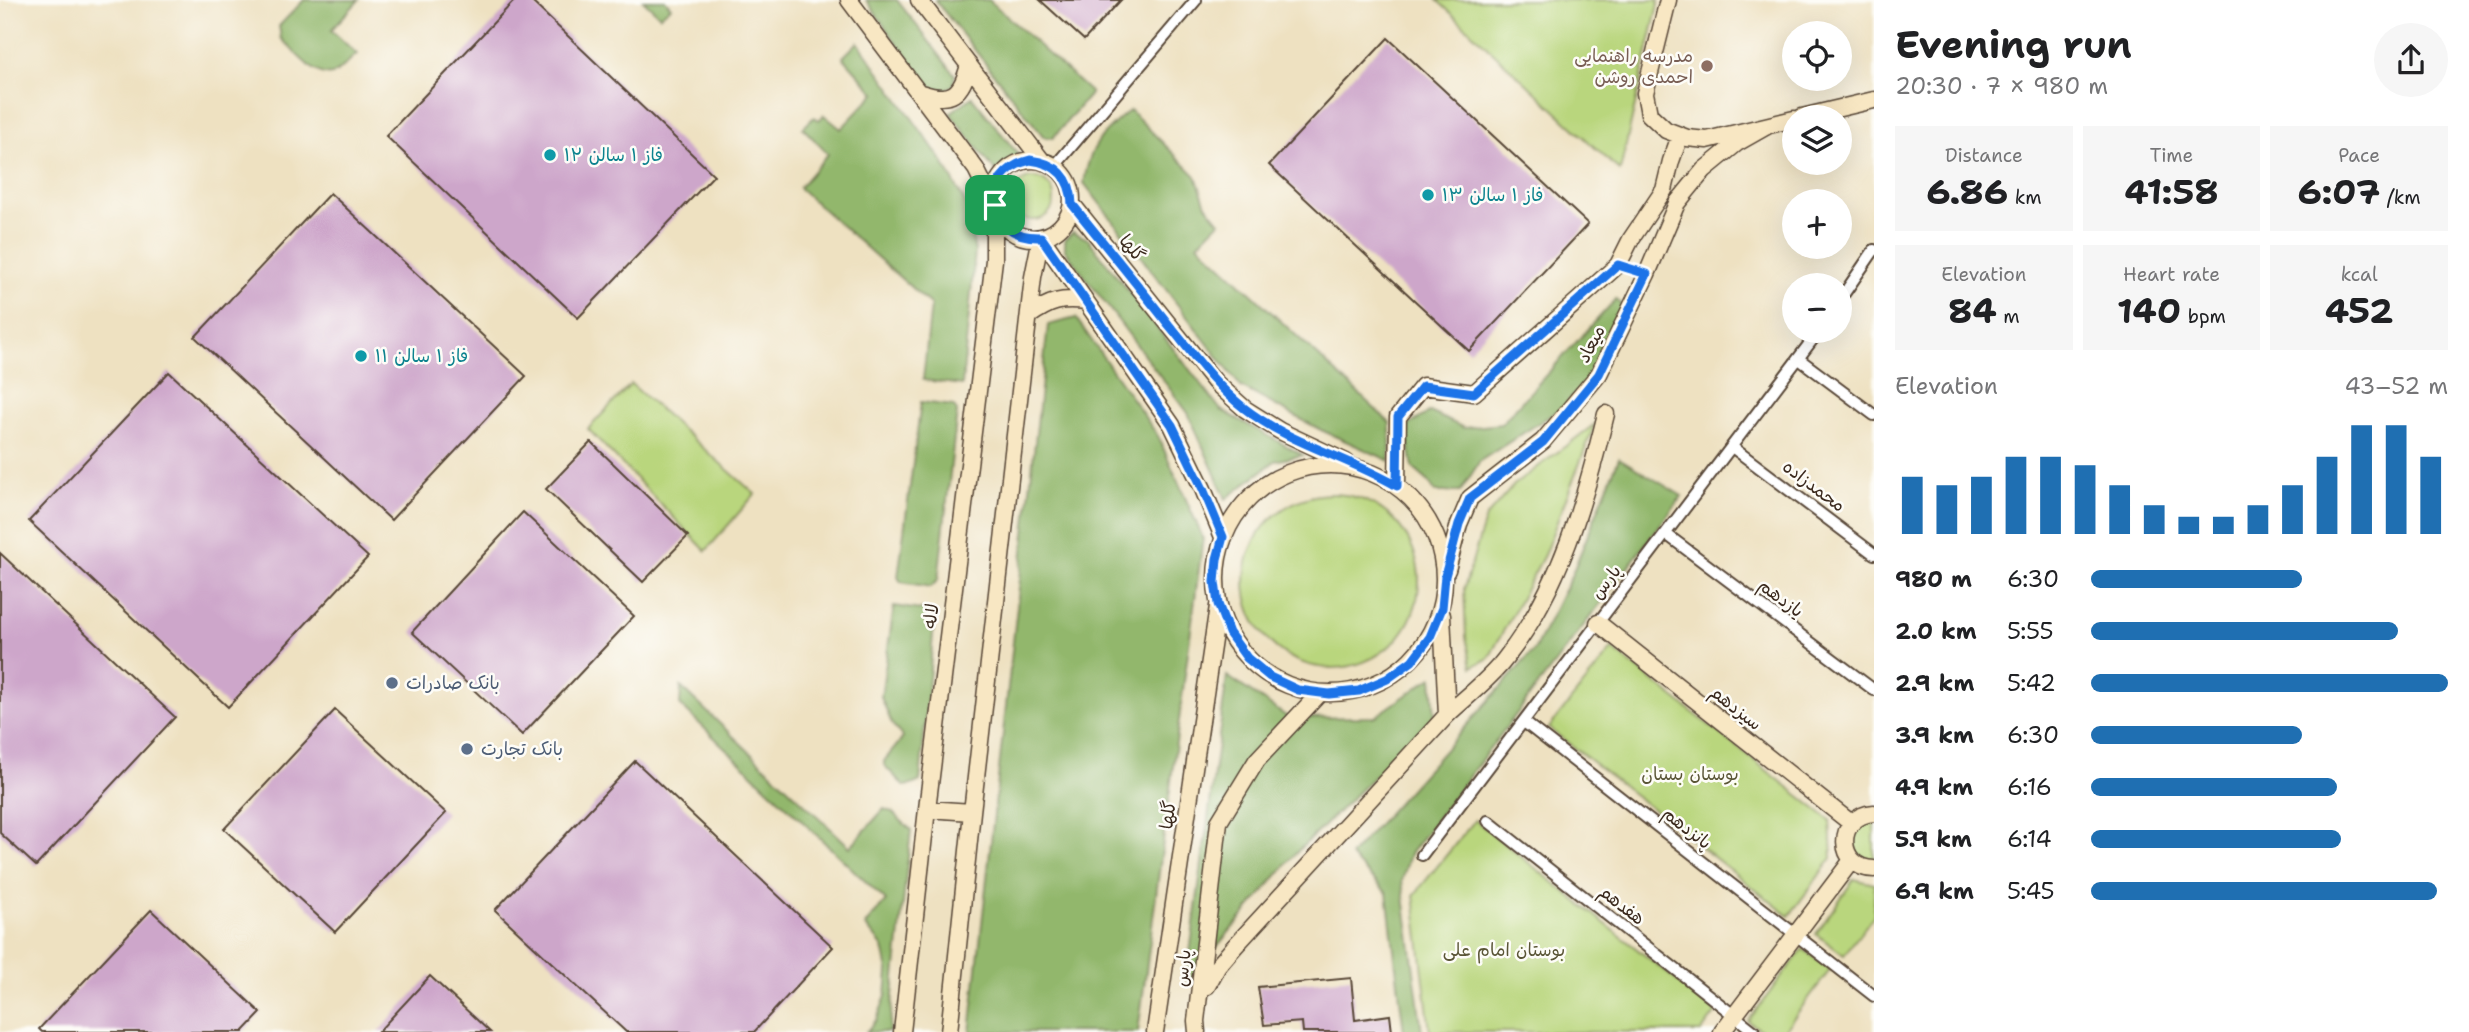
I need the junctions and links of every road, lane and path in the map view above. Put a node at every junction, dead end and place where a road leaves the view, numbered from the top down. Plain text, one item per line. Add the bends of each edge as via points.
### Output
1 (849, 0) edge
2 (919, 0) edge
3 (1196, 0) edge
4 (1668, 0) edge
5 (969, 65) junction
6 (921, 93) junction
7 (1874, 100) edge
8 (1852, 105) edge
9 (1782, 122) edge
10 (1767, 126) junction
11 (1681, 136) junction
12 (1048, 164) junction
13 (1072, 204) junction
14 (995, 205) junction
15 (1041, 237) junction
16 (1873, 255) edge
17 (1618, 265) junction
18 (1647, 274) junction
19 (1852, 283) edge
20 (1086, 301) junction
21 (1029, 316) junction
22 (1810, 343) edge
23 (1799, 359) junction
24 (1606, 414) dead end
25 (1874, 415) edge
26 (1732, 447) junction
27 (1358, 468) junction
28 (1397, 486) junction
29 (1666, 534) junction
30 (1223, 537) junction
31 (1874, 554) edge
32 (1445, 576) junction
33 (1218, 604) junction
34 (1442, 608) junction
35 (1598, 623) junction
36 (1874, 690) edge
37 (1320, 693) junction
38 (1447, 715) junction
39 (1524, 722) junction
40 (927, 809) junction
41 (972, 812) junction
42 (1874, 813) edge
43 (1488, 821) dead end
44 (1851, 823) junction
45 (1422, 855) dead end
46 (1852, 860) junction
47 (1874, 869) edge
48 (1795, 935) junction
49 (1208, 986) dead end
50 (1874, 996) edge
51 (1734, 1016) junction
52 (902, 1032) edge
53 (950, 1032) edge
54 (1155, 1032) edge
55 (1197, 1032) edge
56 (1722, 1032) edge
57 (1755, 1032) edge

1 - 6 street
2 - 5 street
3 - 12 street
4 - 11 street via 1645,93 1649,114 1666,130
5 - 6 street via 964,85 951,96
5 - 12 street
6 - 14 street via 976,169
7 - 8 street
9 - 10 street
10 - 11 street via 1707,140
10 - 18 street, میعاد via 1737,143 1697,178 1677,203
11 - 17 street via 1664,190
12 - 13 street via 1068,183
12 - 14 street via 1030,160 1007,170 999,180
13 - 15 street via 1062,225
13 - 27 street, گلها via 1215,382 1245,409 1280,431
14 - 15 street via 998,217 1016,234
14 - 40 street, لاله via 994,260
15 - 20 street
15 - 21 street
16 - 19 street
17 - 18 street
17 - 28 street via 1474,393 1423,386 1398,417
18 - 32 street, میعاد via 1599,374 1543,442 1470,498
20 - 21 street via 1057,300
20 - 30 street via 1172,425
21 - 41 street
22 - 23 street, پارس
23 - 25 street
23 - 26 street, پارس
24 - 38 street, پارس via 1575,522 1545,596 1504,661
26 - 29 street, پارس
26 - 31 street, محمدزاده
27 - 28 street
27 - 30 street via 1331,464 1303,467 1278,477 1236,513
28 - 32 street via 1430,522 1441,548
29 - 35 street, پارس
29 - 36 street, یازدهم
30 - 33 street via 1215,582
32 - 34 street
33 - 37 street via 1229,633 1247,658 1270,677 1298,690
33 - 54 street, گلها
34 - 37 street via 1430,637 1412,661 1387,679 1359,691
34 - 38 street
35 - 39 street, پارس
35 - 44 street, سیزدهم
37 - 55 street, پارس via 1257,760 1219,822
38 - 49 street, پارس via 1235,946
39 - 45 street, پارس
39 - 48 street, پانزدهم
40 - 41 street
40 - 52 street, لاله
41 - 53 street
42 - 44 street
43 - 51 street, هفدهم
44 - 46 street via 1845,846
46 - 47 street
46 - 48 street
48 - 50 street, پانزدهم
48 - 51 street
51 - 56 street
51 - 57 street, هفدهم

